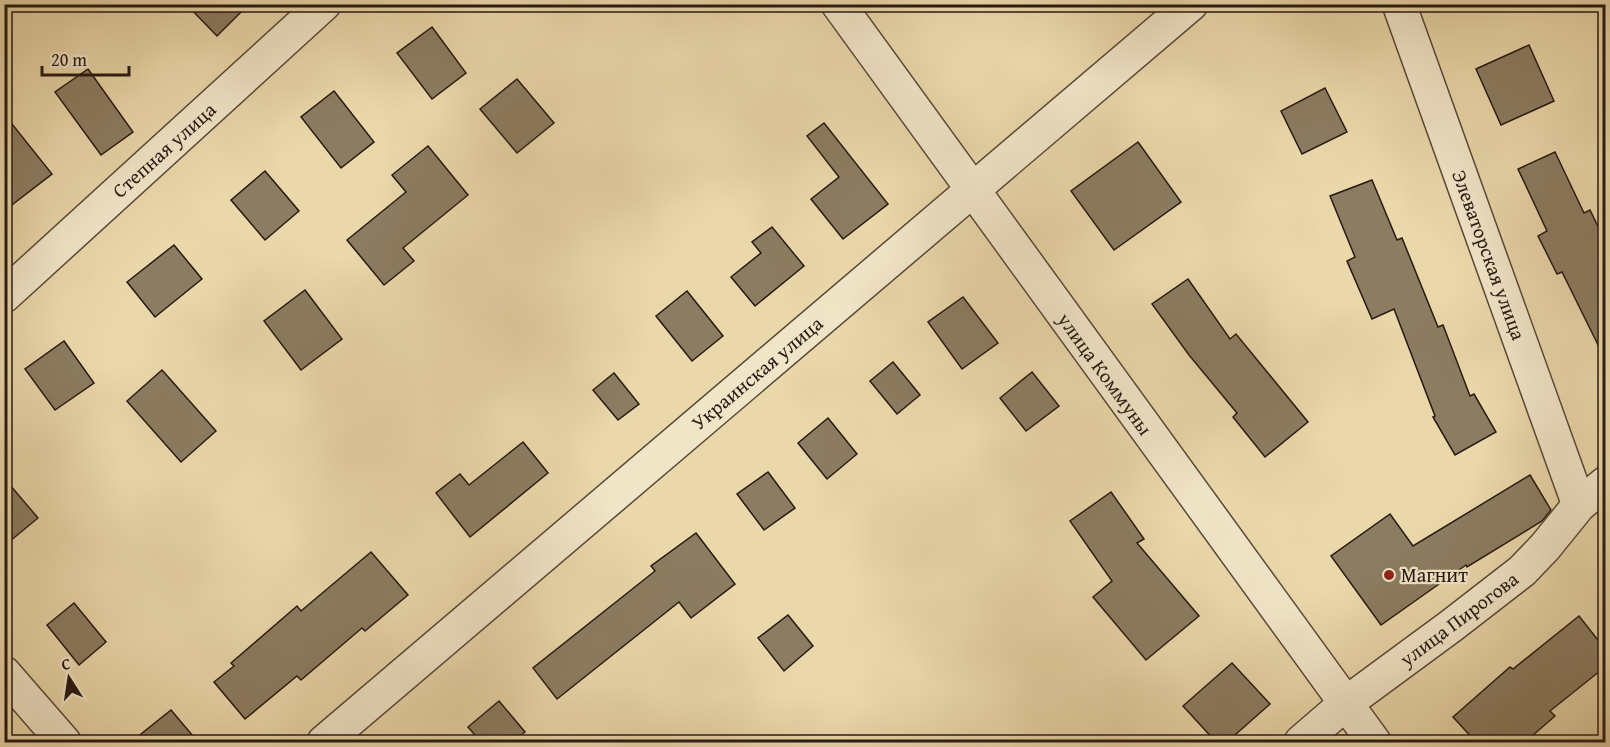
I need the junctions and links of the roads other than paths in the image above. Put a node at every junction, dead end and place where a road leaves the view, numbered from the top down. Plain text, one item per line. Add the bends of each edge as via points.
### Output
1 (324, 4) edge
2 (838, 4) edge
3 (1191, 4) edge
4 (1399, 4) edge
5 (972, 190) junction
6 (4, 296) edge
7 (1605, 483) edge
8 (1579, 505) junction
9 (4, 673) edge
10 (1345, 704) junction
11 (64, 742) edge
12 (324, 742) edge
13 (1301, 742) edge
14 (1374, 742) edge

1 - 6 street, Степная улица
2 - 5 street, улица Коммуны
3 - 5 street, Украинская улица
4 - 8 street, Элеваторская улица
5 - 10 street, улица Коммуны
5 - 12 street, Украинская улица
7 - 8 street, улица Пирогова
8 - 10 street, улица Пирогова via 1522,571
9 - 11 street
10 - 13 street, улица Пирогова
10 - 14 street, улица Коммуны

